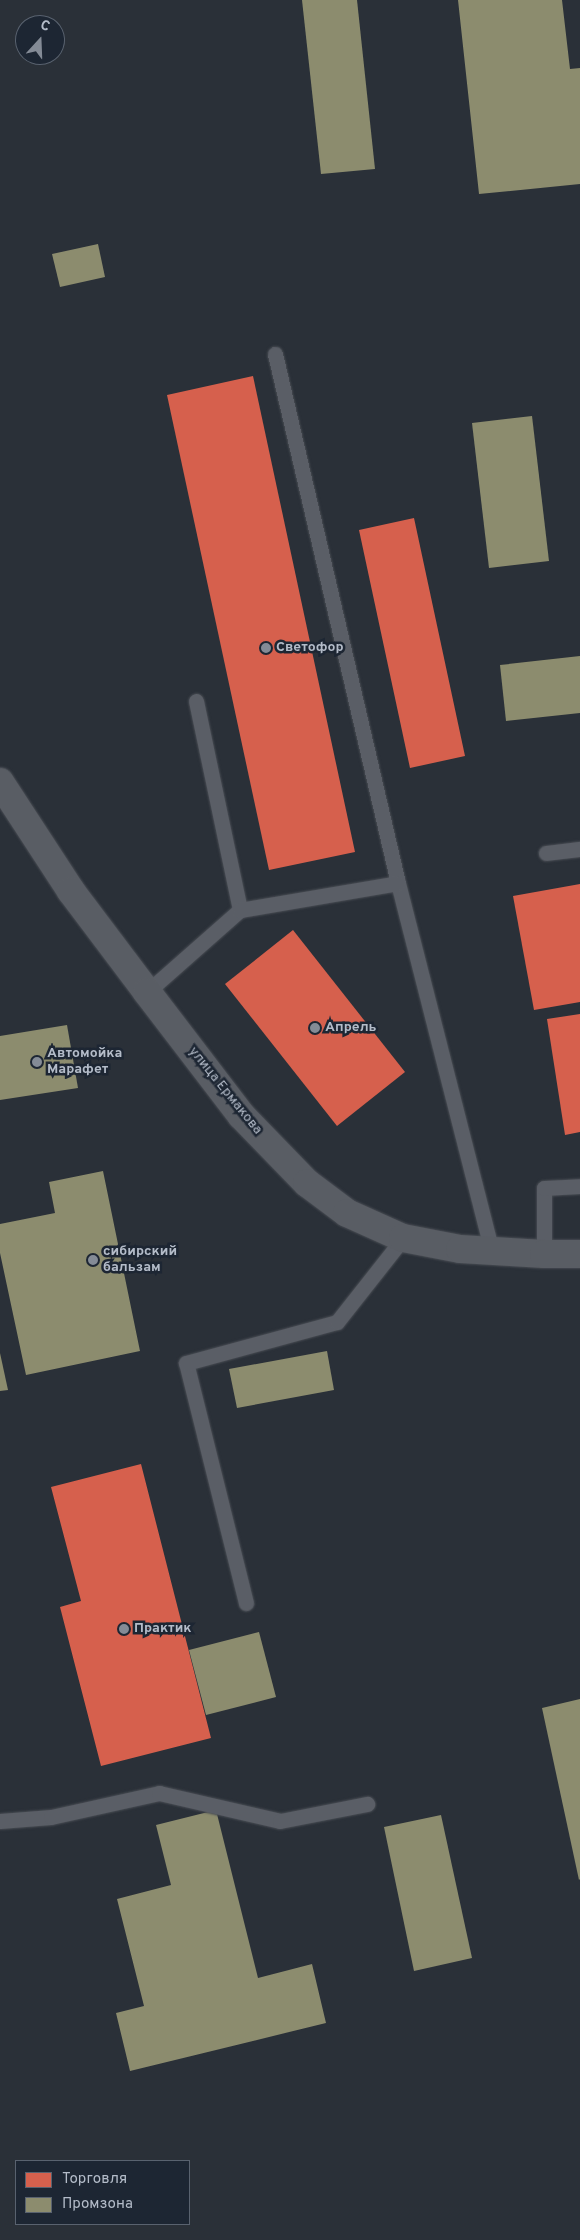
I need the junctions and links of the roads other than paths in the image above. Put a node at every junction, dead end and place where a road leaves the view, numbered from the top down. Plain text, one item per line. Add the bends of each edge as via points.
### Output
1 (275, 354) dead end
2 (196, 701) dead end
3 (0, 782) edge
4 (580, 849) edge
5 (546, 853) dead end
6 (398, 883) junction
7 (240, 910) junction
8 (146, 992) junction
9 (580, 1186) edge
10 (403, 1238) junction
11 (492, 1251) junction
12 (544, 1254) junction
13 (580, 1254) edge
14 (246, 1603) dead end
15 (367, 1804) dead end
16 (0, 1821) edge

1 - 6 lane
2 - 7 lane
3 - 8 street, улица Ермакова via 71,891
4 - 5 lane
6 - 7 lane
6 - 11 lane
7 - 8 lane
8 - 10 street, улица Ермакова via 241,1116 307,1182 347,1213
9 - 12 lane via 544,1188
10 - 11 street, улица Ермакова via 460,1249
10 - 14 lane via 337,1322 186,1363
11 - 12 street, улица Ермакова
12 - 13 street, улица Ермакова
15 - 16 lane via 280,1821 158,1793 51,1817

